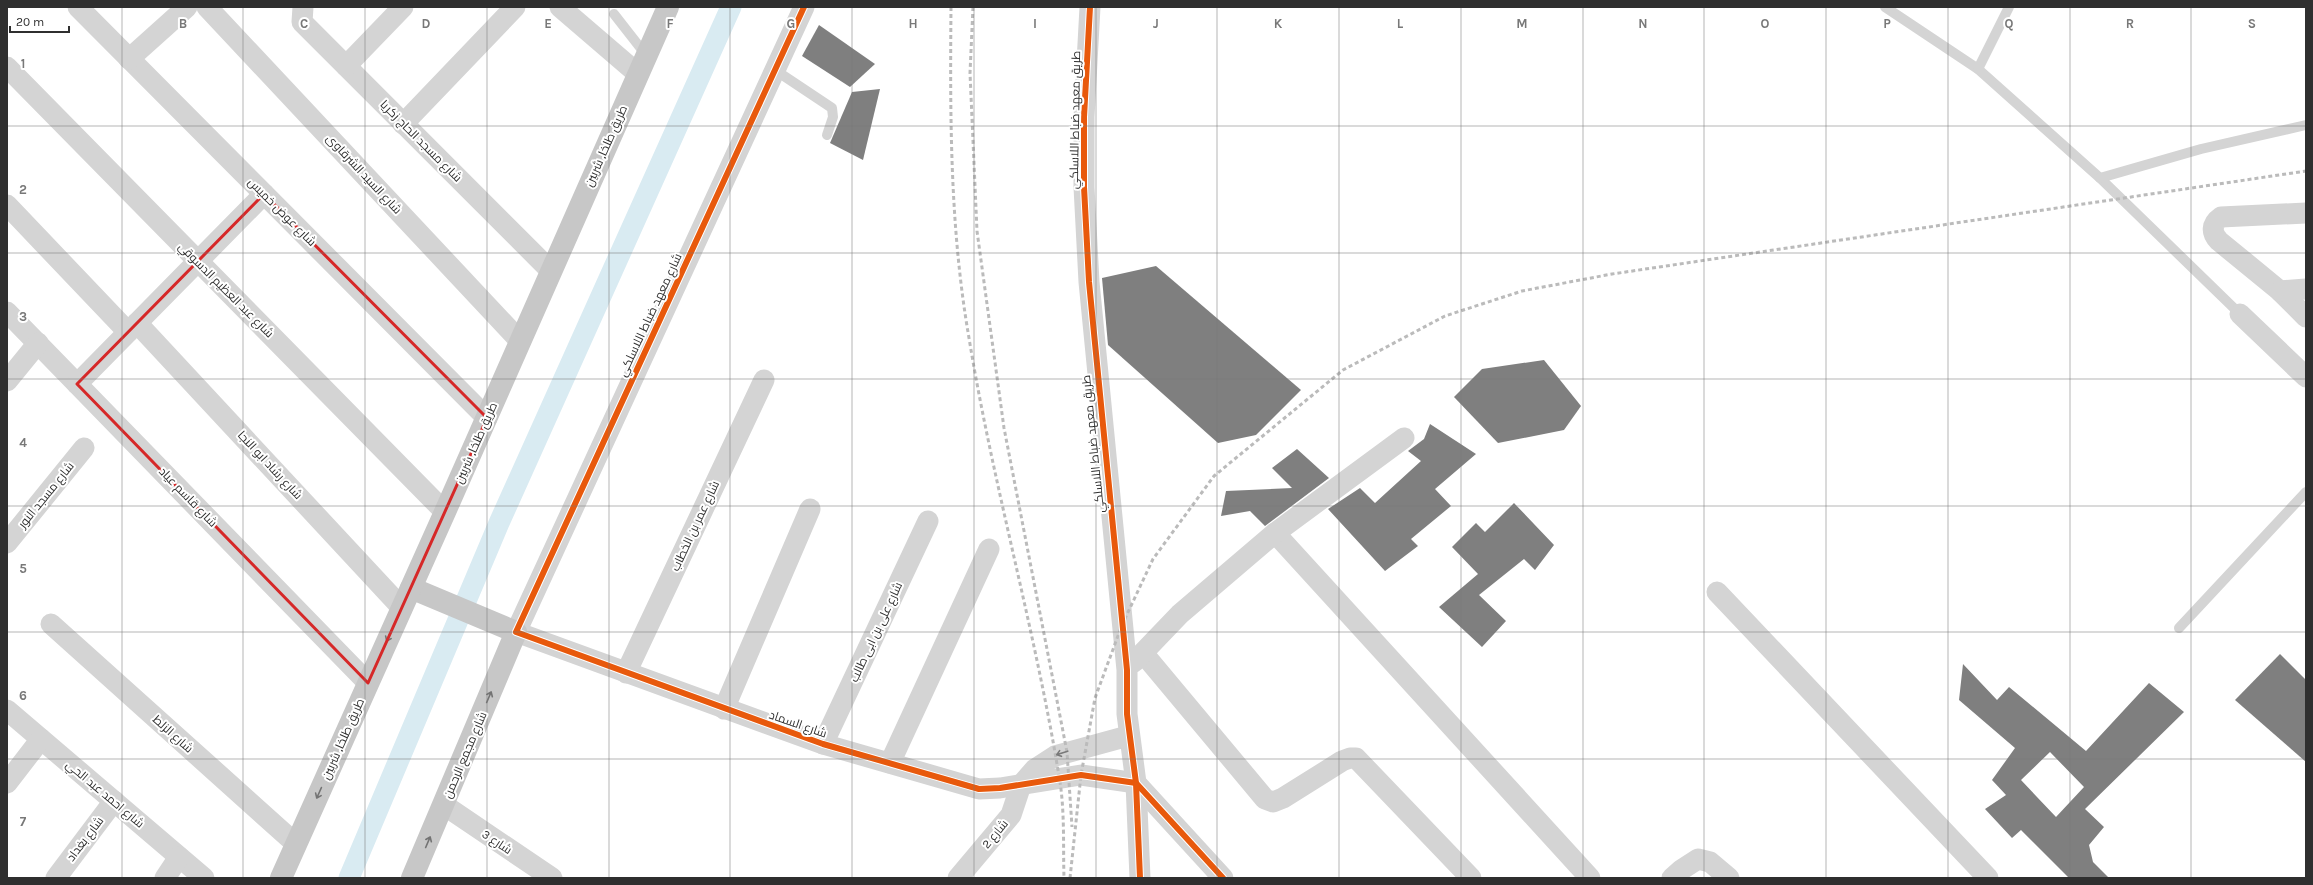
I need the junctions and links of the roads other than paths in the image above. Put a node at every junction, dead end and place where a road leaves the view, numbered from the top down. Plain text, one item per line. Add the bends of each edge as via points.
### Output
1 (78, 7) edge
2 (187, 7) edge
3 (207, 7) edge
4 (303, 7) edge
5 (403, 7) edge
6 (515, 7) edge
7 (560, 7) edge
8 (668, 7) edge
9 (804, 7) edge
10 (1090, 7) edge
11 (1885, 7) edge
12 (2009, 7) edge
13 (614, 14) dead end
14 (129, 59) junction
15 (642, 64) junction
16 (346, 66) junction
17 (7, 67) edge
18 (1978, 69) junction
19 (775, 70) junction
20 (403, 124) junction
21 (2306, 125) edge
22 (827, 135) dead end
23 (2100, 178) junction
24 (264, 194) junction
25 (7, 205) edge
26 (2306, 213) edge
27 (197, 261) junction
28 (551, 272) junction
29 (2306, 289) edge
30 (2280, 291) junction
31 (7, 312) edge
32 (2240, 314) joint
33 (2306, 317) edge
34 (132, 328) junction
35 (520, 341) junction
36 (38, 343) junction
37 (2306, 378) edge
38 (764, 380) dead end
39 (7, 381) edge
40 (77, 384) junction
41 (487, 418) junction
42 (1404, 438) dead end
43 (84, 448) dead end
44 (2306, 492) edge
45 (810, 509) dead end
46 (445, 512) junction
47 (928, 520) dead end
48 (1275, 533) junction
49 (7, 542) edge
50 (989, 549) dead end
51 (411, 588) junction
52 (1717, 592) dead end
53 (402, 608) junction
54 (51, 624) dead end
55 (507, 628) junction
56 (2179, 628) dead end
57 (1143, 653) junction
58 (1126, 670) junction
59 (626, 673) junction
60 (368, 683) junction
61 (7, 710) edge
62 (724, 710) junction
63 (1126, 736) junction
64 (41, 739) junction
65 (824, 744) junction
66 (890, 763) junction
67 (1132, 782) junction
68 (7, 783) edge
69 (1021, 785) junction
70 (114, 801) junction
71 (444, 805) junction
72 (296, 844) junction
73 (179, 857) junction
74 (56, 878) edge
75 (165, 878) edge
76 (204, 878) edge
77 (281, 878) edge
78 (412, 878) edge
79 (552, 878) edge
80 (958, 878) edge
81 (1140, 878) edge
82 (1223, 878) edge
83 (1471, 878) edge
84 (1590, 878) edge
85 (1672, 878) edge
86 (1729, 878) edge
87 (1988, 878) edge

1 - 14 street, شارع عوض خميس
2 - 14 street
3 - 35 street, شارع السيد الشرقاوى
4 - 16 street, شارع مسجد الحاج زكريا via 302,22
5 - 16 street
6 - 20 street
7 - 15 street
8 - 15 main road, طريق طلخا, شربين
9 - 19 street, شارع معهد ضباط اللاسلكي
10 - 58 street, طريق معهد ضباط اللاسلكي via 1084,116 1088,282
11 - 18 lane
12 - 18 lane
13 - 15 lane
14 - 24 street, شارع عوض خميس
15 - 28 main road, طريق طلخا, شربين
16 - 20 street, شارع مسجد الحاج زكريا
17 - 27 street, شارع عبد العظيم الدسوقي
18 - 23 lane
19 - 22 lane via 832,108 833,117
19 - 55 street, شارع معهد ضباط اللاسلكي
20 - 28 street, شارع مسجد الحاج زكريا
21 - 23 lane via 2201,149
23 - 32 lane
24 - 27 street
24 - 41 street, شارع عوض خميس
25 - 34 street, شارع رشاد ابو النجا
26 - 30 street via 2227,216 2216,220 2213,226 2213,232 2219,241
27 - 34 street
27 - 46 street, شارع عبد العظيم الدسوقي
28 - 35 main road, طريق طلخا, شربين
29 - 30 street
30 - 33 street
31 - 36 street, شارع قاسم عياد
32 - 37 street
34 - 40 street
34 - 53 street, شارع رشاد ابو النجا
35 - 41 main road, طريق طلخا, شربين
36 - 39 street
36 - 40 street, شارع قاسم عياد
38 - 59 street, شارع عمر بن الخطاب
40 - 60 street, شارع قاسم عياد
41 - 46 main road, طريق طلخا, شربين
42 - 48 street
43 - 49 street, شارع مسجد النور
44 - 56 lane
45 - 62 street
46 - 51 main road, طريق طلخا, شربين
47 - 65 street, شارع على بن ابى طالب
48 - 57 street via 1180,614
48 - 84 street
50 - 66 street
51 - 53 main road, طريق طلخا, شربين
51 - 55 main road
52 - 87 street
53 -> 60 main road, طريق طلخا, شربين
54 - 72 street, شارع الزلط
55 - 59 street, شارع السماد
71 -> 55 main road, شارع مجمع الرحمن
57 - 58 street
57 - 83 street via 1265,799 1273,802 1283,798 1342,761 1356,758
58 - 63 street, طريق معهد ضباط اللاسلكي
59 - 62 street, شارع السماد
60 -> 72 main road, طريق طلخا, شربين
61 - 64 street, شارع احمد عبد الحي
62 - 65 street, شارع السماد
63 - 67 street, طريق معهد ضباط اللاسلكي
63 -> 69 street via 1055,756 1035,769
64 - 68 street
64 - 70 street, شارع احمد عبد الحي
65 - 66 street, شارع السماد
66 - 69 street, شارع السماد via 979,789
67 - 69 street, شارع السماد via 1088,775
67 - 81 street, طريق معهد ضباط اللاسلكي
67 - 82 street
69 - 80 street, شارع 2 via 1011,815
70 - 73 street, شارع احمد عبد الحي
70 - 74 street, شارع بغداد
78 -> 71 main road, شارع مجمع الرحمن
71 - 79 street, شارع 3
72 - 77 main road, طريق طلخا, شربين
73 - 75 street
73 - 76 street, شارع احمد عبد الحي
85 - 86 street via 1698,860 1710,862

